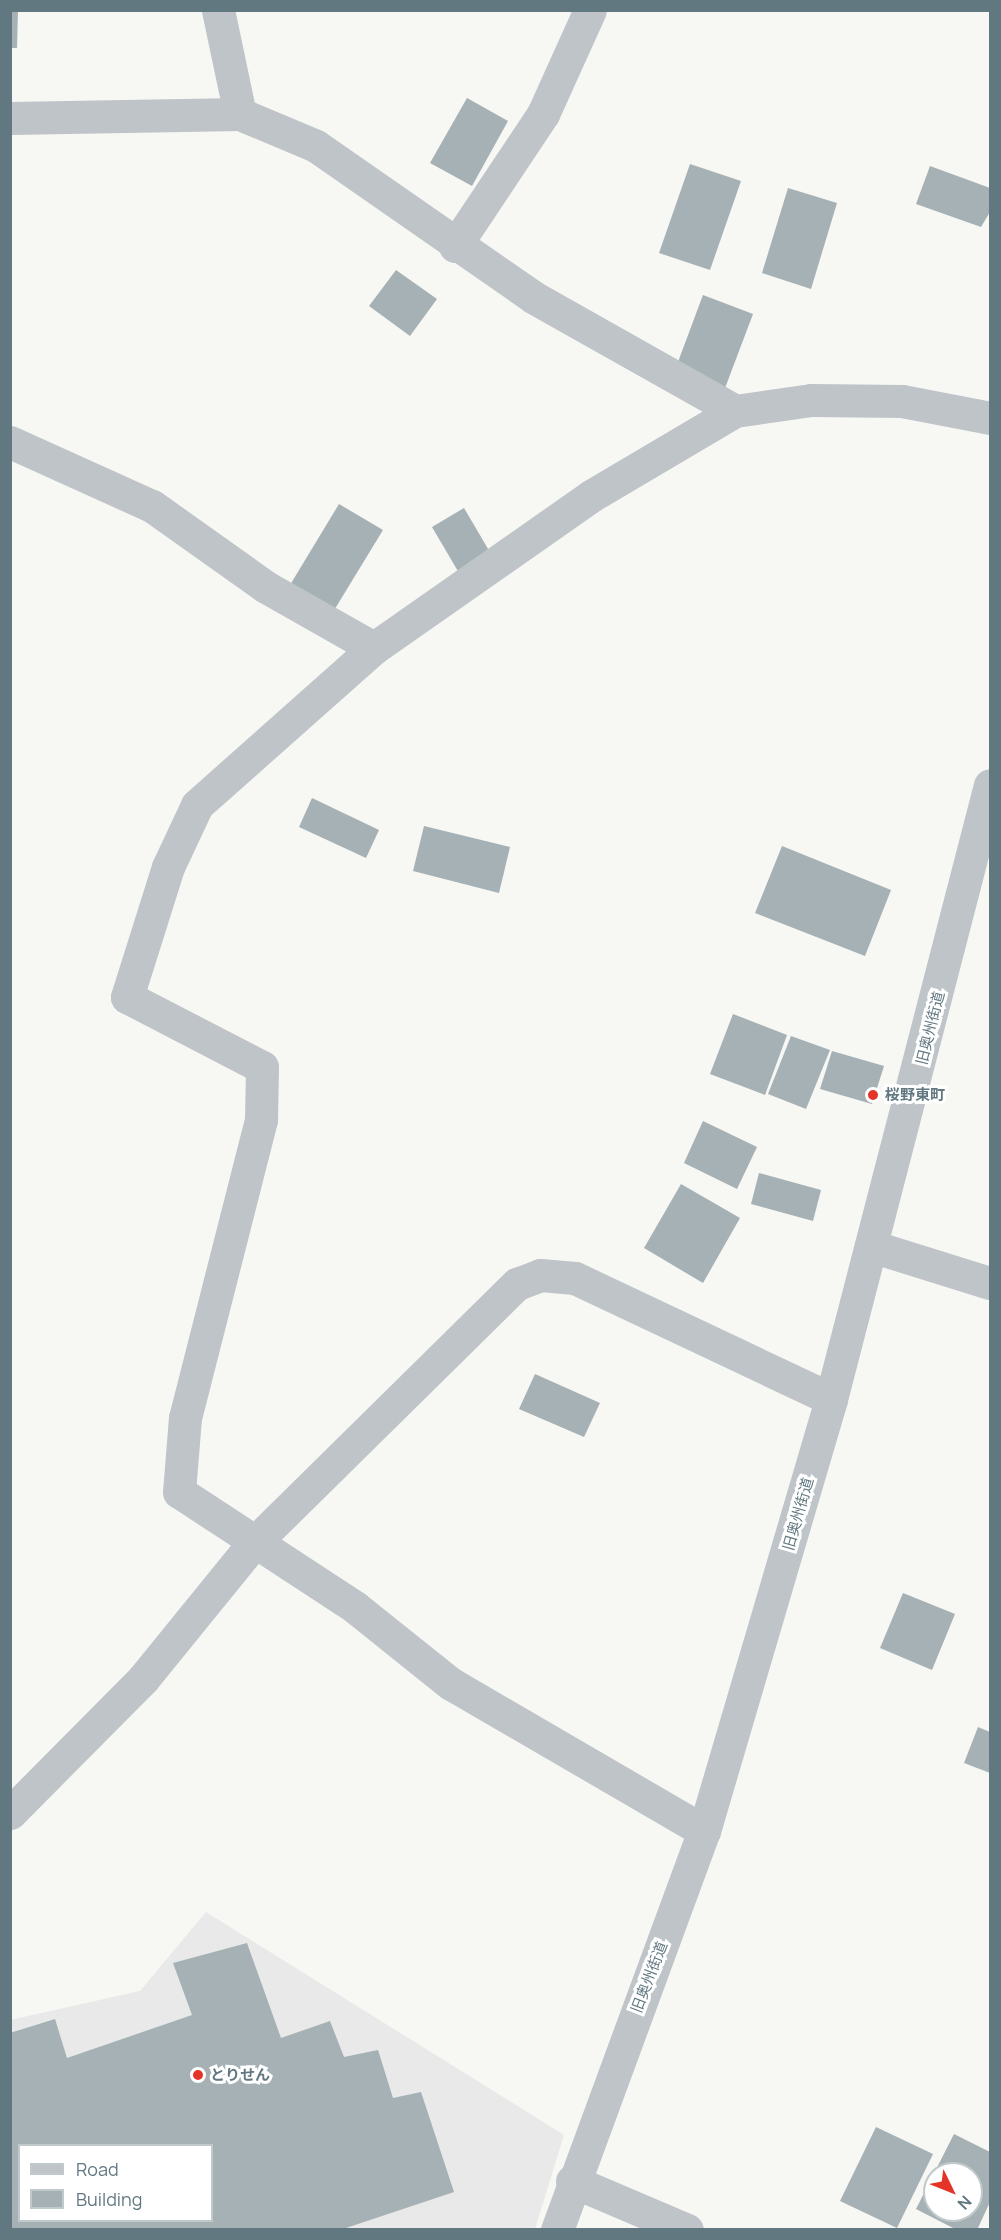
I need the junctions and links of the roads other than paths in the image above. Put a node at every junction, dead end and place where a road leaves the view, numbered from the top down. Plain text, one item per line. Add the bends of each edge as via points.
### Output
1 (218, 10) edge
2 (590, 10) edge
3 (240, 114) junction
4 (10, 118) edge
5 (455, 246) junction
6 (735, 411) junction
7 (990, 418) edge
8 (10, 442) edge
9 (375, 648) junction
10 (990, 785) edge
11 (871, 1246) junction
12 (990, 1283) edge
13 (831, 1399) junction
14 (252, 1545) junction
15 (10, 1813) edge
16 (704, 1832) junction
17 (572, 2181) junction
18 (557, 2229) edge
19 (687, 2229) edge

1 - 3 street
2 - 5 street via 543,114
3 - 4 street
3 - 5 street via 316,146
5 - 6 street via 635,358
6 - 7 street via 811,400 902,401
6 - 9 street via 591,496
8 - 9 street via 152,506 266,587
9 - 14 street via 196,805 168,867 127,997 262,1067 261,1120 185,1418 179,1492
10 - 11 street, 旧奥州街道
11 - 12 street
11 - 13 street, 旧奥州街道
13 - 14 street via 608,1291 575,1278 540,1275 518,1284
13 - 16 street, 旧奥州街道
14 - 15 street via 143,1679
14 - 16 street via 355,1607 451,1684
16 - 17 street, 旧奥州街道
17 - 18 street, 旧奥州街道
17 - 19 street

